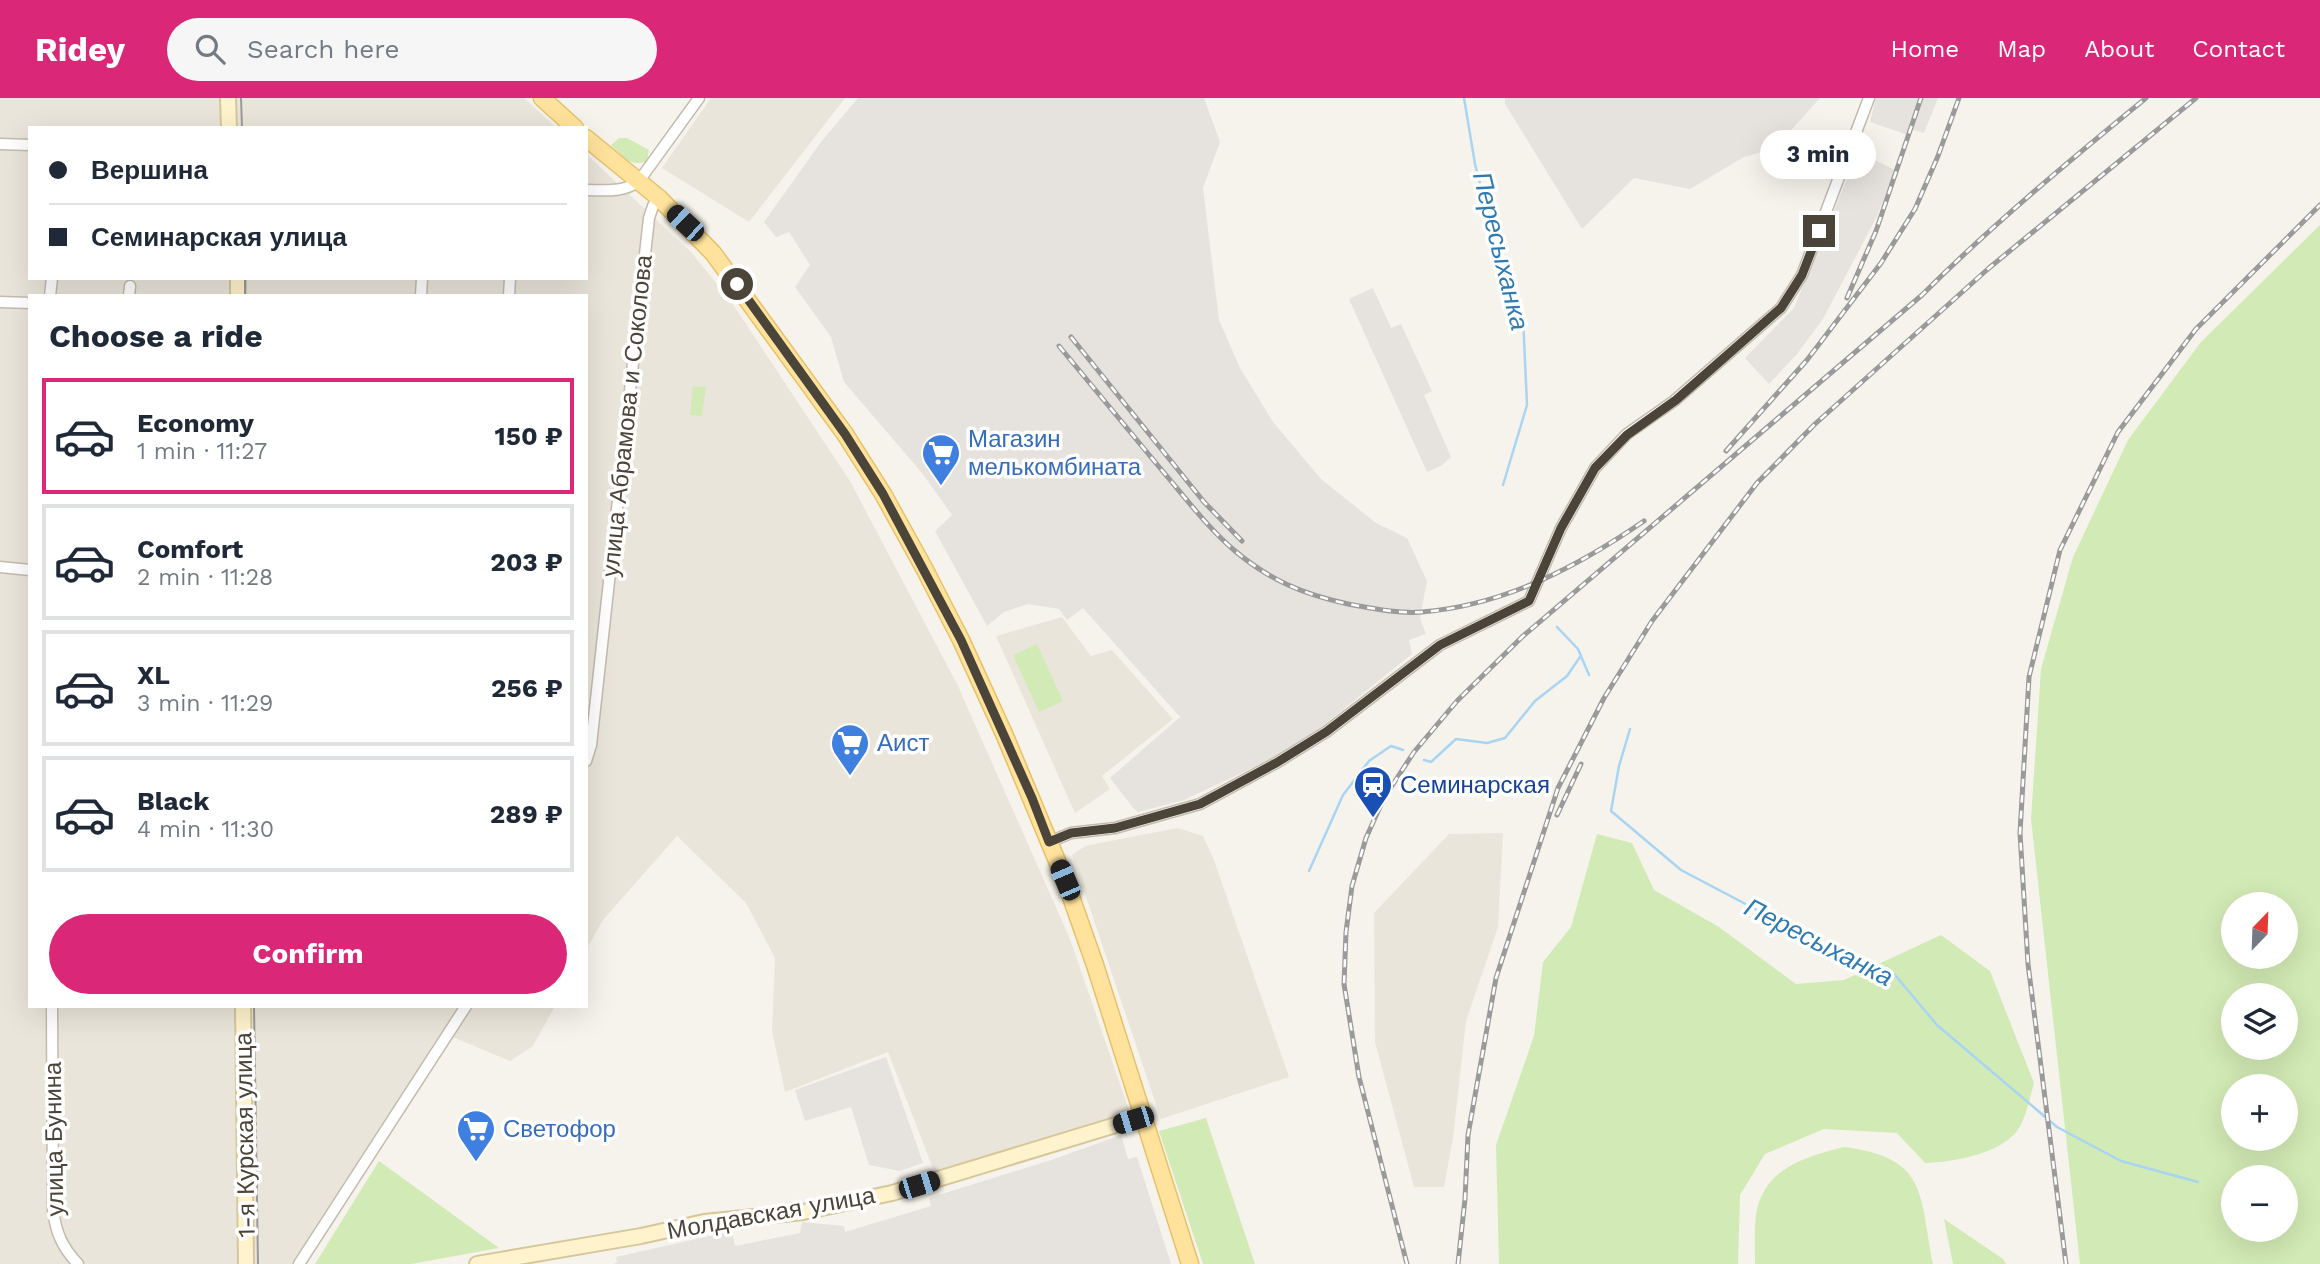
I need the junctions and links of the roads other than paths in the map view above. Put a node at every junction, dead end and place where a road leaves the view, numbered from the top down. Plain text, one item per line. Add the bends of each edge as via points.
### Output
1 (229, 98) edge
2 (542, 98) edge
3 (699, 98) edge
4 (1869, 98) edge
5 (229, 126) edge
6 (573, 126) edge
7 (588, 140) edge
8 (0, 144) edge
9 (28, 145) edge
10 (639, 181) junction
11 (588, 190) edge
12 (659, 198) junction
13 (0, 302) edge
14 (28, 303) edge
15 (0, 567) edge
16 (28, 570) edge
17 (588, 755) edge
18 (1049, 842) junction
19 (52, 1008) edge
20 (243, 1008) edge
21 (465, 1008) edge
22 (1142, 1117) junction
23 (78, 1264) edge
24 (246, 1264) edge
25 (299, 1264) edge
26 (477, 1264) edge
27 (1190, 1264) edge

1 - 5 street
2 - 6 main road
3 - 10 street
4 - 18 street via 1802,275 1788,299 1676,400 1627,435 1595,468 1561,528 1529,601 1440,645 1326,732 1200,804
7 - 10 main road
8 - 9 street
10 - 11 street via 630,188
10 - 12 main road
12 - 17 street, улица Абрамова и Соколова via 649,218
12 - 18 main road via 734,281 883,494 961,640
13 - 14 street
15 - 16 street
18 - 22 main road via 1095,965
19 - 23 street, улица Бунина via 55,1230
20 - 24 street, 1-я Курская улица
21 - 25 street
22 - 26 street, Молдавская улица via 892,1193 803,1212 704,1222
22 - 27 main road

